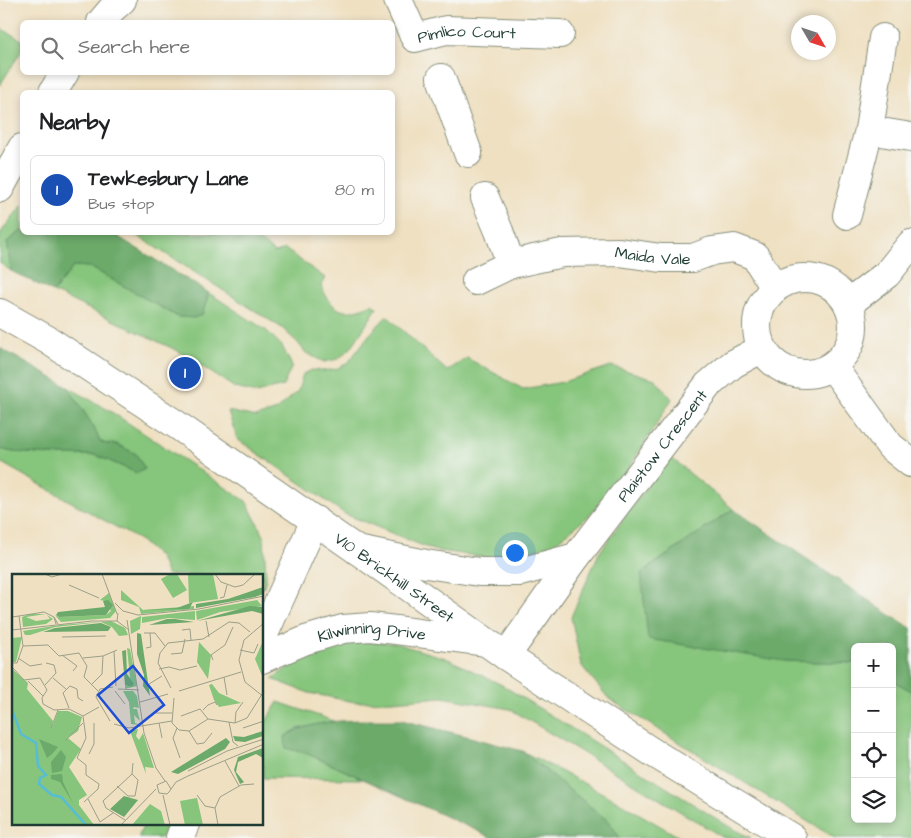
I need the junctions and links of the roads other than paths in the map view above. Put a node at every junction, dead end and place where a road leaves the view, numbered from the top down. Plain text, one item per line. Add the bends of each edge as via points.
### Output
1 (122, 0) edge
2 (398, 0) edge
3 (104, 20) edge
4 (560, 34) dead end
5 (883, 38) dead end
6 (63, 75) edge
7 (441, 78) dead end
8 (54, 90) edge
9 (869, 130) junction
10 (911, 137) edge
11 (20, 152) edge
12 (468, 153) dead end
13 (0, 188) edge
14 (485, 198) dead end
15 (847, 215) dead end
16 (911, 244) edge
17 (511, 264) junction
18 (476, 280) dead end
19 (775, 288) junction
20 (848, 304) junction
21 (0, 314) edge
22 (763, 348) junction
23 (832, 366) junction
24 (911, 463) edge
25 (316, 520) junction
26 (357, 550) junction
27 (576, 557) junction
28 (264, 635) edge
29 (495, 649) junction
30 (264, 658) edge
31 (184, 826) edge
32 (180, 838) edge
33 (792, 838) edge

1 - 3 street
2 - 4 street, Pimlico Court via 415,38 446,30
5 - 9 street
6 - 8 street
7 - 12 street
9 - 10 street
9 - 15 street
11 - 13 street
14 - 17 street
16 - 20 street via 887,274
17 - 18 street, Maida Vale
17 - 19 street, Maida Vale via 562,253 619,252 661,258 693,258 734,248 755,256
19 - 20 street via 794,279 816,279 829,284
19 - 22 street via 764,300 758,316 758,333
20 - 23 street via 853,317 853,331 842,356
21 - 25 street, V10 Brickhill Street via 48,340
22 - 23 street via 786,370 802,374
22 - 27 street, Plaistow Crescent via 733,364 708,385
23 - 24 street via 890,446
25 - 26 street, V10 Brickhill Street
25 - 28 street
26 - 27 street via 479,572 520,572
26 - 29 street, V10 Brickhill Street
27 - 29 street, Plaistow Crescent
29 - 30 street, Kilwinning Drive via 370,627 343,629
29 - 33 street, V10 Brickhill Street via 652,752
31 - 32 street

